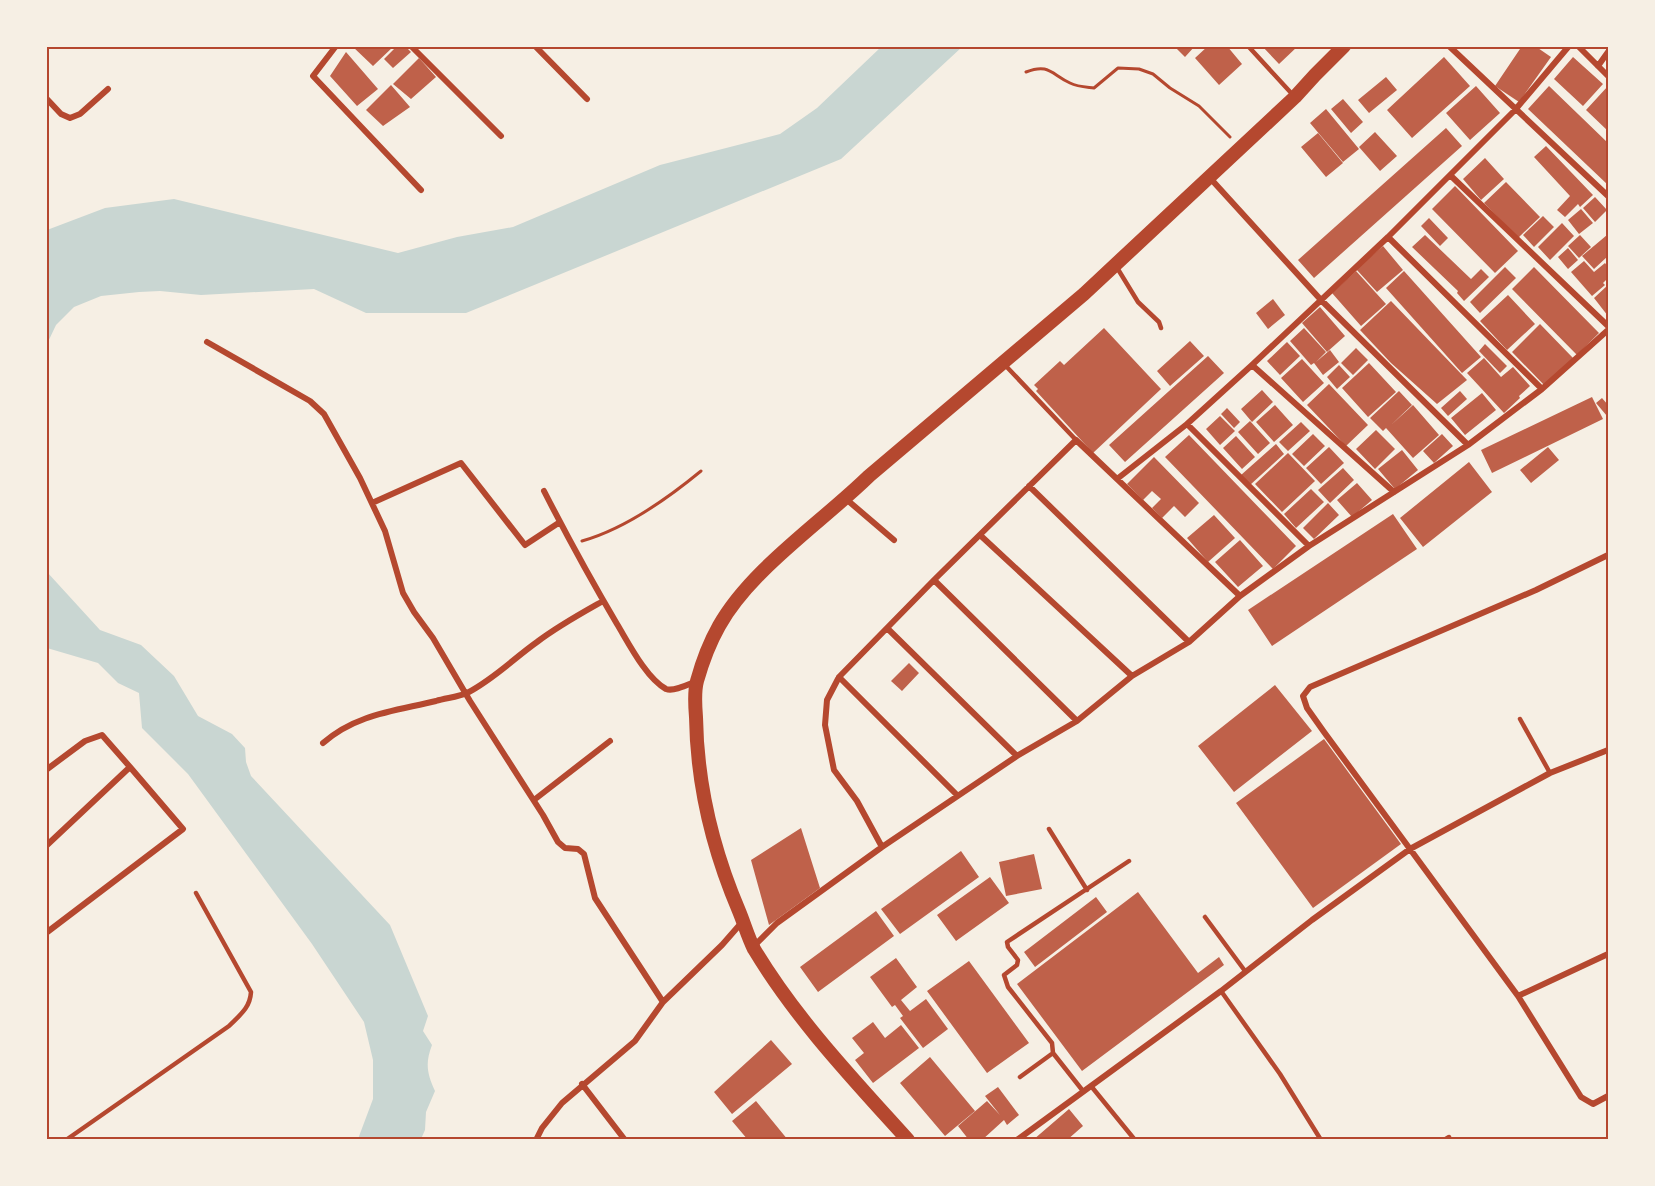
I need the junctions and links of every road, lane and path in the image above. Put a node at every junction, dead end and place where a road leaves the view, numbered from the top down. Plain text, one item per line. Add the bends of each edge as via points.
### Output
1 (336, 46) edge
2 (411, 46) edge
3 (536, 46) edge
4 (1248, 46) edge
5 (1344, 46) edge
6 (1449, 46) edge
7 (1569, 46) edge
8 (1578, 46) edge
9 (1608, 52) edge
10 (1598, 66) junction
11 (1026, 72) dead end
12 (1608, 76) edge
13 (108, 89) dead end
14 (1296, 97) junction
15 (46, 98) edge
16 (587, 99) dead end
17 (1515, 110) junction
18 (1223, 130) dead end
19 (501, 136) dead end
20 (1450, 175) junction
21 (1210, 178) junction
22 (421, 190) dead end
23 (1608, 196) edge
24 (1388, 237) junction
25 (1116, 266) junction
26 (1321, 300) junction
27 (1161, 328) dead end
28 (1608, 328) edge
29 (207, 342) dead end
30 (1003, 363) junction
31 (1252, 365) junction
32 (1542, 389) junction
33 (1186, 423) junction
34 (1076, 440) junction
35 (1468, 445) junction
36 (700, 471) dead end
37 (1117, 478) junction
38 (1029, 486) junction
39 (544, 491) dead end
40 (1394, 492) junction
41 (846, 498) junction
42 (372, 503) junction
43 (560, 522) junction
44 (980, 535) junction
45 (894, 540) dead end
46 (572, 544) junction
47 (1310, 546) junction
48 (1608, 555) edge
49 (934, 580) junction
50 (1240, 596) junction
51 (603, 601) junction
52 (887, 628) junction
53 (1190, 642) junction
54 (1132, 676) junction
55 (839, 677) junction
56 (697, 681) junction
57 (465, 694) junction
58 (1520, 719) dead end
59 (1077, 721) junction
60 (610, 741) dead end
61 (323, 743) dead end
62 (1608, 750) edge
63 (1017, 756) junction
64 (130, 766) junction
65 (46, 770) edge
66 (1550, 773) junction
67 (957, 795) junction
68 (534, 801) junction
69 (1049, 829) dead end
70 (46, 846) edge
71 (882, 847) junction
72 (1410, 849) junction
73 (1129, 861) dead end
74 (1087, 890) junction
75 (196, 893) dead end
76 (1205, 917) dead end
77 (743, 921) junction
78 (46, 933) edge
79 (753, 947) junction
80 (1608, 954) edge
81 (1245, 970) junction
82 (1221, 991) junction
83 (1518, 996) junction
84 (663, 1002) junction
85 (1053, 1053) junction
86 (1020, 1077) dead end
87 (582, 1084) junction
88 (1091, 1086) junction
89 (1083, 1091) junction
90 (1608, 1096) edge
91 (66, 1140) edge
92 (536, 1140) edge
93 (625, 1140) edge
94 (908, 1140) edge
95 (1017, 1140) edge
96 (1135, 1140) edge
97 (1321, 1140) edge

1 - 22 street via 313,76
2 - 19 street
3 - 16 street
4 - 14 lane
5 - 14 main road
6 - 17 street
7 - 17 street
8 - 10 street
9 - 10 street
10 - 12 street
11 - 18 path via 1038,67 1070,83 1094,88 1118,68 1139,69 1154,74 1199,106
13 - 15 street via 70,118
14 - 21 main road
17 - 20 street
17 - 23 street
20 - 24 street
20 - 28 street
21 - 25 main road
21 - 26 street
24 - 26 street
24 - 32 street
25 - 27 lane via 1138,302
25 - 30 main road
26 - 31 street
26 - 35 street
28 - 32 street
29 - 42 street via 315,405 324,414
30 - 34 lane
30 - 41 main road
31 - 33 street
31 - 40 street
32 - 35 street
33 - 37 street
33 - 47 street
34 - 37 street
34 - 38 street
35 - 40 street
36 - 46 path via 622,524
37 - 50 street
38 - 44 street
38 - 53 street
39 - 43 street
40 - 47 street
41 - 45 street
41 - 56 main road via 776,558 731,607 718,628
42 - 43 street via 461,463 525,545
42 - 57 street via 385,531 403,593
43 - 46 street
44 - 49 street
44 - 54 street
46 - 51 street
47 - 50 street
48 - 72 street via 1310,687 1303,696 1318,724
49 - 52 street
49 - 59 street
50 - 53 street
51 - 56 street via 651,675 666,688 672,690
51 - 57 street via 560,626 500,673
52 - 55 street
52 - 63 street
53 - 54 street
54 - 59 street
55 - 67 street
55 - 71 street via 827,700 825,724 830,758
56 - 77 main road via 696,747 707,813
57 - 61 street via 380,712 334,733
57 - 68 street
58 - 66 lane
59 - 63 street
60 - 68 street
62 - 66 street
63 - 67 street
64 - 65 street via 102,735 85,741
64 - 70 street
64 - 78 street via 183,829
66 - 72 street
67 - 71 street
68 - 84 street via 561,846 584,854 595,898
69 - 74 lane
71 - 79 street via 777,923
72 - 81 street
72 - 83 street
73 - 74 lane
74 - 85 lane via 1007,942 1018,960 1004,975 1008,987 1053,1043
75 - 91 lane via 251,992 250,1002 229,1026
76 - 81 lane
77 - 79 main road
77 - 84 street
79 - 94 main road via 794,1009
80 - 83 street
81 - 82 street
82 - 88 street
82 - 97 lane
83 - 90 street via 1581,1097 1593,1104
84 - 87 street via 635,1041
85 - 86 lane
85 - 89 lane
87 - 92 street via 562,1103
87 - 93 street
88 - 89 street
88 - 96 lane
89 - 95 street

